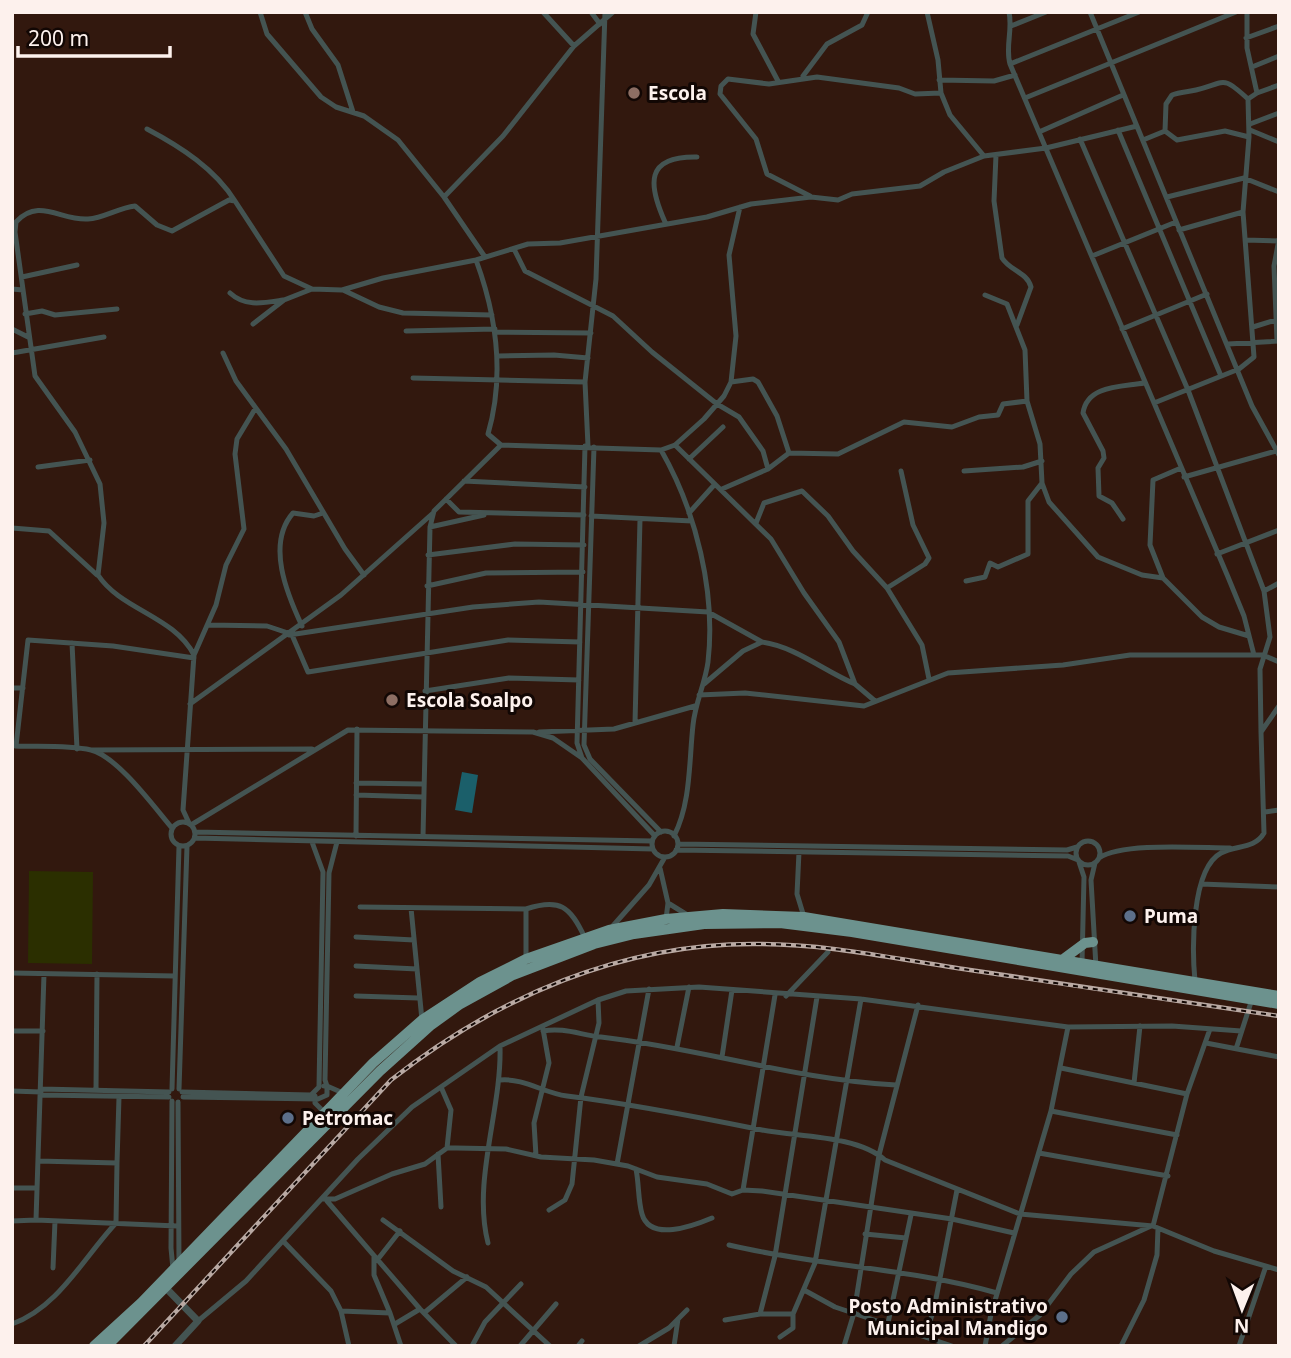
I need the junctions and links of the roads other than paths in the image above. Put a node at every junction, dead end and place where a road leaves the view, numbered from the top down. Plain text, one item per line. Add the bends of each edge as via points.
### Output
1 (260, 12) edge
2 (305, 12) edge
3 (543, 12) edge
4 (591, 12) edge
5 (613, 12) edge
6 (756, 12) edge
7 (868, 12) edge
8 (927, 12) edge
9 (1009, 12) edge
10 (1046, 12) edge
11 (1090, 12) edge
12 (1139, 12) edge
13 (1236, 12) edge
14 (1247, 12) edge
15 (604, 18) edge
16 (1011, 26) junction
17 (1279, 26) edge
18 (1098, 30) junction
19 (1246, 38) junction
20 (574, 47) junction
21 (1279, 56) edge
22 (1110, 63) junction
23 (1010, 64) junction
24 (1252, 67) junction
25 (1014, 75) junction
26 (800, 78) junction
27 (939, 80) junction
28 (778, 81) junction
29 (1279, 85) edge
30 (940, 93) junction
31 (1257, 93) junction
32 (1123, 95) junction
33 (1025, 98) junction
34 (1248, 99) junction
35 (353, 112) junction
36 (1279, 113) edge
37 (1137, 126) junction
38 (147, 129) dead end
39 (1118, 130) junction
40 (1250, 130) junction
41 (1165, 131) junction
42 (1039, 132) junction
43 (1080, 139) junction
44 (1143, 140) junction
45 (1279, 142) edge
46 (1046, 148) junction
47 (996, 155) junction
48 (984, 156) junction
49 (697, 157) dead end
50 (1244, 178) junction
51 (1279, 192) edge
52 (444, 197) junction
53 (811, 197) junction
54 (1167, 197) junction
55 (235, 201) junction
56 (740, 206) junction
57 (1243, 212) junction
58 (665, 222) junction
59 (1176, 222) junction
60 (1158, 228) junction
61 (1179, 230) junction
62 (597, 235) junction
63 (1245, 240) junction
64 (1279, 241) edge
65 (1124, 242) junction
66 (514, 249) junction
67 (1092, 256) junction
68 (485, 257) junction
69 (476, 260) junction
70 (12, 263) edge
71 (20, 263) junction
72 (77, 265) dead end
73 (22, 277) junction
74 (12, 289) edge
75 (312, 289) junction
76 (23, 290) junction
77 (342, 290) junction
78 (230, 293) dead end
79 (1207, 294) junction
80 (985, 295) dead end
81 (284, 300) junction
82 (1189, 301) junction
83 (593, 306) junction
84 (117, 309) dead end
85 (25, 314) junction
86 (492, 315) junction
87 (1156, 315) junction
88 (1277, 319) edge
89 (253, 324) dead end
90 (1017, 325) junction
91 (1253, 327) junction
92 (12, 329) edge
93 (1122, 329) junction
94 (495, 330) junction
95 (406, 331) dead end
96 (590, 333) junction
97 (28, 337) junction
98 (104, 337) dead end
99 (1255, 341) junction
100 (1278, 341) edge
101 (1228, 344) junction
102 (29, 351) junction
103 (12, 353) edge
104 (223, 353) dead end
105 (498, 356) junction
106 (588, 358) junction
107 (1239, 369) junction
108 (1221, 376) junction
109 (413, 378) dead end
110 (498, 378) junction
111 (585, 382) junction
112 (731, 382) junction
113 (1144, 383) junction
114 (1188, 390) junction
115 (1027, 401) junction
116 (1154, 403) junction
117 (717, 404) junction
118 (255, 409) junction
119 (723, 426) dead end
120 (501, 445) junction
121 (674, 446) junction
122 (589, 447) junction
123 (661, 450) junction
124 (789, 453) junction
125 (1277, 453) edge
126 (689, 459) junction
127 (90, 460) junction
128 (1042, 461) junction
129 (1218, 466) junction
130 (38, 467) dead end
131 (768, 468) junction
132 (1181, 468) junction
133 (901, 471) dead end
134 (964, 471) dead end
135 (585, 474) junction
136 (593, 474) junction
137 (1184, 477) junction
138 (464, 481) junction
139 (1042, 483) junction
140 (715, 484) junction
141 (585, 487) junction
142 (722, 489) junction
143 (446, 499) junction
144 (588, 503) junction
145 (434, 511) junction
146 (323, 513) junction
147 (689, 513) junction
148 (484, 514) junction
149 (588, 516) junction
150 (640, 519) junction
151 (1123, 519) dead end
152 (692, 521) junction
153 (756, 523) junction
154 (430, 527) junction
155 (12, 528) edge
156 (1279, 530) edge
157 (587, 531) junction
158 (1247, 542) junction
159 (584, 545) junction
160 (1217, 554) junction
161 (428, 555) junction
162 (587, 558) junction
163 (583, 572) junction
164 (98, 575) junction
165 (364, 575) junction
166 (1163, 578) junction
167 (967, 581) dead end
168 (1279, 583) edge
169 (427, 586) junction
170 (887, 588) junction
171 (1264, 591) junction
172 (585, 594) junction
173 (585, 604) junction
174 (640, 607) junction
175 (708, 612) junction
176 (427, 615) junction
177 (208, 625) junction
178 (302, 626) junction
179 (584, 631) junction
180 (291, 635) junction
181 (1249, 636) junction
182 (580, 642) junction
183 (762, 642) junction
184 (72, 643) junction
185 (426, 652) junction
186 (1255, 655) junction
187 (1264, 655) junction
188 (194, 656) junction
189 (583, 657) junction
190 (1279, 662) edge
191 (583, 670) junction
192 (929, 679) junction
193 (579, 680) junction
194 (855, 684) junction
195 (703, 685) junction
196 (12, 688) edge
197 (23, 688) junction
198 (425, 691) junction
199 (582, 695) junction
200 (699, 695) junction
201 (875, 701) junction
202 (190, 704) junction
203 (695, 706) junction
204 (1279, 706) edge
205 (635, 723) junction
206 (357, 729) junction
207 (424, 730) junction
208 (533, 732) junction
209 (1261, 732) junction
210 (580, 733) junction
211 (14, 746) edge
212 (78, 749) junction
213 (312, 749) junction
214 (91, 750) junction
215 (186, 752) junction
216 (582, 758) junction
217 (356, 783) junction
218 (423, 784) junction
219 (356, 794) junction
220 (423, 797) junction
221 (183, 810) junction
222 (1279, 810) edge
223 (1265, 812) junction
224 (190, 824) junction
225 (174, 826) junction
226 (195, 835) junction
227 (356, 836) junction
228 (656, 836) junction
229 (674, 836) junction
230 (423, 837) junction
231 (312, 842) junction
232 (337, 842) junction
233 (179, 846) junction
234 (187, 846) junction
235 (677, 847) junction
236 (1077, 847) junction
237 (1098, 847) junction
238 (1237, 848) junction
239 (653, 849) junction
240 (799, 852) junction
241 (1109, 852) junction
242 (665, 857) junction
243 (1097, 860) junction
244 (1078, 861) junction
245 (660, 868) junction
246 (1201, 884) junction
247 (1279, 887) edge
248 (668, 903) junction
249 (360, 908) dead end
250 (411, 908) junction
251 (325, 909) junction
252 (526, 909) junction
253 (628, 911) junction
254 (689, 916) junction
255 (804, 917) junction
256 (666, 919) junction
257 (629, 925) junction
258 (609, 930) junction
259 (356, 937) dead end
260 (585, 938) junction
261 (414, 940) junction
262 (1093, 942) junction
263 (1082, 945) junction
264 (828, 951) dead end
265 (526, 959) junction
266 (1062, 960) junction
267 (356, 966) dead end
268 (1083, 967) junction
269 (416, 969) junction
270 (1096, 969) junction
271 (12, 972) edge
272 (44, 974) junction
273 (97, 974) junction
274 (174, 976) junction
275 (182, 976) junction
276 (1195, 981) junction
277 (689, 987) junction
278 (649, 989) junction
279 (732, 990) junction
280 (775, 995) junction
281 (356, 996) dead end
282 (786, 996) junction
283 (817, 996) junction
284 (1279, 996) edge
285 (418, 998) junction
286 (861, 999) junction
287 (1252, 999) junction
288 (597, 1000) junction
289 (1279, 1004) edge
290 (918, 1005) junction
291 (422, 1020) junction
292 (1140, 1026) junction
293 (1068, 1027) junction
294 (542, 1029) junction
295 (1210, 1029) junction
296 (12, 1031) edge
297 (43, 1031) junction
298 (1241, 1031) junction
299 (597, 1037) junction
300 (637, 1042) junction
301 (1206, 1043) junction
302 (500, 1046) junction
303 (677, 1047) junction
304 (1236, 1049) junction
305 (1279, 1056) edge
306 (722, 1057) junction
307 (762, 1065) junction
308 (1061, 1068) junction
309 (806, 1072) junction
310 (500, 1080) junction
311 (849, 1080) junction
312 (1134, 1083) junction
313 (896, 1085) junction
314 (327, 1086) junction
315 (319, 1087) junction
316 (441, 1087) junction
317 (541, 1089) junction
318 (96, 1090) junction
319 (12, 1091) edge
320 (41, 1092) junction
321 (345, 1093) junction
322 (1187, 1094) junction
323 (175, 1095) junction
324 (315, 1096) junction
325 (120, 1097) junction
326 (581, 1097) junction
327 (627, 1103) junction
328 (1051, 1111) junction
329 (325, 1113) junction
330 (753, 1127) junction
331 (796, 1133) junction
332 (1177, 1135) junction
333 (837, 1141) junction
334 (447, 1148) junction
335 (490, 1149) junction
336 (1039, 1153) junction
337 (438, 1154) junction
338 (879, 1155) junction
339 (536, 1156) junction
340 (575, 1158) junction
341 (38, 1161) junction
342 (117, 1163) junction
343 (617, 1164) junction
344 (636, 1170) junction
345 (1168, 1176) junction
346 (12, 1188) edge
347 (37, 1188) junction
348 (743, 1190) junction
349 (957, 1190) junction
350 (784, 1195) junction
351 (325, 1200) junction
352 (825, 1201) junction
353 (441, 1207) dead end
354 (869, 1207) junction
355 (549, 1210) dead end
356 (1020, 1213) junction
357 (911, 1215) junction
358 (712, 1218) dead end
359 (952, 1219) junction
360 (36, 1220) junction
361 (383, 1220) dead end
362 (13, 1221) edge
363 (55, 1221) junction
364 (117, 1223) junction
365 (174, 1226) junction
366 (1154, 1227) junction
367 (400, 1231) junction
368 (1014, 1233) junction
369 (865, 1234) junction
370 (906, 1238) junction
371 (284, 1242) junction
372 (488, 1242) dead end
373 (729, 1245) dead end
374 (775, 1256) junction
375 (376, 1258) junction
376 (815, 1263) junction
377 (176, 1266) junction
378 (1266, 1266) junction
379 (53, 1268) dead end
380 (860, 1269) junction
381 (1279, 1270) edge
382 (900, 1274) junction
383 (467, 1277) junction
384 (940, 1280) junction
385 (521, 1284) dead end
386 (163, 1285) junction
387 (804, 1290) junction
388 (997, 1293) junction
389 (502, 1301) junction
390 (556, 1304) dead end
391 (687, 1310) dead end
392 (341, 1311) junction
393 (422, 1311) junction
394 (390, 1312) junction
395 (854, 1313) junction
396 (760, 1314) junction
397 (793, 1314) junction
398 (678, 1319) junction
399 (725, 1320) dead end
400 (198, 1321) junction
401 (888, 1323) junction
402 (12, 1324) edge
403 (394, 1324) junction
404 (534, 1331) junction
405 (925, 1336) junction
406 (779, 1337) dead end
407 (94, 1346) edge
408 (107, 1346) edge
409 (175, 1346) edge
410 (349, 1346) edge
411 (401, 1346) edge
412 (456, 1346) edge
413 (472, 1346) edge
414 (520, 1346) edge
415 (550, 1346) edge
416 (639, 1346) edge
417 (674, 1346) edge
418 (844, 1346) edge
419 (952, 1346) edge
420 (985, 1346) edge
421 (1002, 1346) edge
422 (1121, 1346) edge
423 (1239, 1346) edge

1 - 35 street via 267,34 321,97
2 - 35 street via 338,65
3 - 20 street
4 - 15 street
5 - 15 street
6 - 28 street via 754,34
7 - 26 street via 862,26 827,44
8 - 27 street
9 - 16 street
10 - 16 street
11 - 18 street
12 - 18 street
13 - 22 street
14 - 19 street
15 - 20 street
15 - 62 street
16 - 23 street
17 - 19 street
18 - 22 street
18 - 23 street
19 - 24 street
20 - 52 street via 503,136
21 - 24 street
22 - 32 street
22 - 33 street
23 - 25 street
24 - 31 street
25 - 27 street via 994,81
25 - 33 street
26 - 28 street
26 - 30 street via 899,88 922,95
27 - 30 street
28 - 53 street via 727,79 720,94 756,139 767,174
29 - 31 street
30 - 48 street via 950,115
31 - 34 street
32 - 37 street
32 - 42 street
33 - 42 street
34 - 40 street
34 - 41 street via 1227,82 1172,95 1166,104
35 - 52 street via 398,140
36 - 40 street
37 - 39 street
37 - 44 street
38 - 55 street via 205,167
39 - 43 street
39 - 60 street
40 - 41 street via 1177,140
40 - 45 street
40 - 50 street
41 - 44 street
42 - 46 street
43 - 46 street
43 - 65 street
44 - 54 street
46 - 47 street
46 - 67 street
47 - 48 street
47 - 90 street via 994,201 1002,258 1025,276 1031,287
48 - 53 street via 920,186 852,194 838,200
49 - 58 street via 669,159 654,175 653,196
50 - 51 street
50 - 54 street
50 - 57 street
52 - 68 street
53 - 56 street
54 - 59 street
55 - 71 street via 221,201 196,221 172,231 157,225 141,208 126,207 89,219 41,209 16,222
55 - 75 street via 284,276
56 - 58 street via 706,217
56 - 112 street via 729,255 736,337
57 - 61 street
57 - 63 street
58 - 62 street
59 - 60 street
59 - 61 street
60 - 65 street
60 - 82 street
61 - 79 street
62 - 66 street
62 - 83 street
63 - 64 street
63 - 91 street
64 - 88 street via 1274,265
65 - 67 street
65 - 87 street
66 - 68 street
66 - 83 street via 525,271
67 - 93 street
68 - 69 street
69 - 77 street
69 - 86 street
70 - 71 street
71 - 73 street
72 - 73 street
73 - 76 street
74 - 76 street
75 - 77 street
75 - 81 street
76 - 85 street
77 - 86 street via 403,313
78 - 81 street via 241,302
79 - 82 street
79 - 101 street
80 - 90 street via 1007,304
81 - 89 street
82 - 87 street
82 - 108 street
83 - 96 street
83 - 117 street via 612,316
84 - 85 street
85 - 97 street
86 - 94 street
87 - 93 street
87 - 114 street
88 - 91 street
88 - 100 street
90 - 115 street via 1025,350
91 - 99 street
92 - 97 street
93 - 113 street
94 - 95 street
94 - 96 street
94 - 105 street
96 - 106 street
97 - 102 street
98 - 102 street
99 - 100 street
99 - 101 street
99 - 107 street via 1254,357
101 - 107 street
102 - 103 street
102 - 127 street via 39,383
104 - 118 street
105 - 106 street
105 - 110 street
106 - 111 street
107 - 108 street
107 - 125 street
108 - 114 street
109 - 110 street
110 - 111 street
110 - 120 street via 488,434
111 - 122 street
112 - 117 street
112 - 124 street via 758,382 777,416
113 - 116 street
113 - 151 street via 1099,391 1084,407 1084,419 1103,451 1099,496 1112,503
114 - 116 street
114 - 129 street
115 - 124 street via 1003,404 998,415 964,425 905,422 838,454
115 - 128 street
116 - 132 street
117 - 121 street
117 - 131 street via 742,420 763,451
118 - 146 street via 286,449
118 - 177 street via 237,439 235,454 244,529 226,565
119 - 126 street
120 - 122 street
120 - 138 street
121 - 123 street
121 - 126 street
122 - 123 street
122 - 135 street
122 - 136 street
123 - 147 street
124 - 131 street
125 - 129 street
126 - 140 street
127 - 130 street
127 - 164 street via 104,512
128 - 134 street via 1023,467
128 - 139 street
129 - 137 street
129 - 158 street
131 - 142 street
132 - 137 street
132 - 166 street via 1153,480 1150,545
133 - 170 street via 913,525 929,558
135 - 136 street
135 - 141 street
136 - 144 street
137 - 160 street
138 - 141 street
138 - 143 street
139 - 166 street via 1058,513 1098,557 1142,575
139 - 167 street via 1028,501 1028,554 998,567 989,563 985,577
140 - 142 street
140 - 147 street
141 - 144 street
142 - 153 street
143 - 145 street
143 - 148 street via 459,512
144 - 149 street
145 - 154 street
145 - 165 street
146 - 165 street
146 - 178 street via 293,513 280,550 285,590
147 - 152 street
148 - 149 street
148 - 154 street
149 - 150 street
149 - 157 street
150 - 152 street
150 - 174 street
152 - 175 street
153 - 170 street via 764,503 802,491
153 - 194 street via 839,642
154 - 161 street
155 - 164 street via 49,531
156 - 158 street
157 - 159 street
157 - 162 street
158 - 160 street
158 - 171 street
159 - 161 street via 515,544
159 - 162 street
160 - 181 street
161 - 169 street
162 - 163 street
162 - 172 street
163 - 169 street via 486,573
163 - 172 street
164 - 188 street via 112,591 183,638
165 - 178 street
166 - 181 street via 1202,617
168 - 171 street
169 - 176 street
170 - 192 street via 922,645
171 - 187 street via 1270,637
172 - 173 street
173 - 174 street
173 - 176 street via 505,603
173 - 179 street
174 - 175 street
174 - 205 street
175 - 183 street
175 - 195 street
176 - 180 street
176 - 185 street
177 - 180 street via 267,626
177 - 188 street
178 - 180 street
179 - 182 street
179 - 189 street
180 - 185 street via 308,672
180 - 202 street
181 - 186 street
182 - 185 street via 508,640
182 - 189 street
183 - 194 street via 814,661
183 - 195 street via 743,651
184 - 188 street
184 - 197 street via 28,640
184 - 212 street
185 - 198 street
186 - 187 street
186 - 192 street via 1130,655
187 - 190 street
187 - 209 street
188 - 202 street
189 - 191 street
191 - 193 street
191 - 199 street
192 - 201 street
193 - 198 street via 509,678
193 - 199 street
194 - 201 street
195 - 200 street
196 - 197 street
197 - 211 street
198 - 207 street
199 - 210 street
200 - 201 street via 745,693 850,706
200 - 203 street
202 - 215 street
203 - 205 street
203 - 229 street via 685,800
204 - 209 street
205 - 210 street
206 - 207 street
206 - 213 street
206 - 217 street
207 - 208 street
207 - 218 street
208 - 210 street
208 - 216 street via 553,738
209 - 223 street
210 - 216 street
210 - 228 street via 590,759
211 - 212 street
212 - 214 street
213 - 215 street
213 - 224 street
214 - 215 street
214 - 225 street via 109,760
215 - 221 street
216 - 228 street
217 - 218 street
217 - 219 street
218 - 220 street
219 - 220 street
219 - 227 street
220 - 230 street
221 - 224 street
221 - 225 street
222 - 223 street
223 - 238 street via 1260,840
224 - 225 street
224 - 226 street
225 - 233 street via 172,841
226 - 227 street
226 - 231 street
226 - 234 street
227 - 230 street
228 - 229 street
228 - 230 street
228 - 239 street
229 - 235 street
231 - 232 street
231 - 251 street via 323,872
232 - 239 street
232 - 251 street
233 - 234 street
233 - 274 street
234 - 275 street
235 - 236 street
235 - 240 street
235 - 242 street
236 - 237 street via 1085,841
236 - 244 street
237 - 241 street
237 - 243 street
238 - 241 street
238 - 246 street via 1214,858
239 - 242 street
240 - 244 street via 1068,856
240 - 255 street via 797,894
241 - 243 street
242 - 245 street
243 - 244 street via 1087,865
243 - 262 street via 1091,880
244 - 263 street via 1084,877
245 - 248 street
245 - 253 street
246 - 247 street
246 - 276 street
248 - 254 street
248 - 256 street
249 - 250 street
250 - 252 street
250 - 261 street
251 - 314 street
251 - 315 street
252 - 260 street via 543,903 568,909
252 - 265 street
253 - 257 street
253 - 258 street
254 - 255 highway
254 - 256 highway
255 - 266 highway
256 - 257 highway
257 - 258 highway
258 - 260 highway
259 - 261 street
260 - 265 highway
261 - 269 street
262 - 263 highway
262 - 270 street
263 - 266 highway
263 - 268 street
264 - 282 street
265 - 291 highway
266 - 268 highway
267 - 269 street
268 - 270 highway
268 - 386 highway via 780,923 669,928 556,956 482,991 408,1045
269 - 285 street
270 - 276 highway
270 - 287 highway
271 - 272 street
272 - 273 street
272 - 297 street
273 - 274 street
273 - 318 street
274 - 275 street
274 - 323 street
275 - 323 street
276 - 284 highway
277 - 278 street
277 - 279 street
277 - 303 street
278 - 288 street
278 - 300 street
279 - 280 street
279 - 306 street
280 - 282 street
280 - 307 street
281 - 285 street
282 - 283 street
283 - 286 street
283 - 309 street
285 - 291 street
286 - 290 street
286 - 311 street
287 - 289 highway
287 - 298 street
288 - 294 street
288 - 299 street
290 - 293 street
290 - 313 street
291 - 321 highway
292 - 293 street
292 - 295 street
292 - 312 street
293 - 308 street
294 - 299 street
294 - 302 street
294 - 317 street via 549,1063
295 - 298 street
295 - 301 street
296 - 297 street
297 - 320 street
298 - 304 street
299 - 300 street
299 - 326 street
300 - 303 street
300 - 327 street
301 - 304 street
301 - 322 street
302 - 310 street
302 - 316 street
303 - 306 street
304 - 305 street
306 - 307 street
307 - 309 street
307 - 330 street
308 - 312 street
308 - 328 street
309 - 311 street
309 - 331 street
310 - 317 street via 520,1080
310 - 335 street
311 - 313 street
311 - 333 street
312 - 322 street
313 - 338 street
314 - 315 street
314 - 321 street
314 - 324 street via 327,1095
315 - 324 street
316 - 334 street via 451,1110
316 - 351 street via 397,1119
317 - 326 street
317 - 339 street via 534,1123
318 - 320 street
318 - 323 street
319 - 320 street
320 - 325 street
320 - 341 street
321 - 329 highway
322 - 332 street
323 - 324 street
323 - 325 street
323 - 365 street
324 - 329 street
325 - 342 street
326 - 327 street
326 - 340 street
327 - 330 street
327 - 343 street
328 - 332 street
328 - 336 street
329 - 377 highway
330 - 331 street
330 - 348 street
331 - 333 street
331 - 350 street
332 - 345 street
333 - 338 street
333 - 352 street
334 - 335 street
334 - 337 street
335 - 339 street
335 - 372 street via 484,1221
336 - 345 street
336 - 356 street
337 - 351 street via 425,1164
337 - 353 street
338 - 349 street
338 - 354 street
339 - 340 street
340 - 343 street
340 - 355 street via 569,1194
341 - 342 street
341 - 347 street
342 - 364 street
343 - 344 street
344 - 348 street via 704,1183 732,1194
344 - 358 street via 642,1216 650,1227 664,1230
345 - 366 street
346 - 347 street
347 - 360 street
348 - 350 street
349 - 356 street
349 - 359 street
350 - 352 street
350 - 374 street
351 - 371 street
351 - 375 street
352 - 354 street
352 - 376 street
354 - 357 street
354 - 369 street
356 - 366 street
356 - 368 street
357 - 359 street
357 - 370 street
359 - 368 street
359 - 384 street
360 - 362 street
360 - 363 street
361 - 367 street
363 - 364 street
363 - 379 street
364 - 365 street
364 - 402 street via 92,1248 74,1276 31,1316
365 - 377 street
366 - 378 street
366 - 421 street via 1094,1252 1040,1315
366 - 422 street via 1157,1255 1144,1300
367 - 375 street
367 - 383 street
368 - 388 street
369 - 370 street
369 - 380 street
370 - 382 street
371 - 392 street via 331,1291
371 - 400 street
373 - 374 street
374 - 376 street
374 - 396 street
375 - 393 street
375 - 394 street via 374,1275
376 - 380 street
376 - 387 street
377 - 386 highway
378 - 381 street
378 - 423 street
380 - 382 street
380 - 395 street
382 - 384 street
382 - 401 street
383 - 389 street
383 - 393 street
384 - 388 street
384 - 405 street
385 - 389 street
386 - 400 street
386 - 407 highway
386 - 408 highway
387 - 395 street
387 - 397 street
388 - 420 street
389 - 404 street
389 - 413 street
390 - 404 street
391 - 398 street
392 - 394 street
392 - 410 street
393 - 403 street
393 - 412 street
394 - 403 street
395 - 401 street
395 - 418 street
396 - 397 street
396 - 399 street
397 - 406 street via 793,1328
398 - 416 street
398 - 417 street
400 - 409 street
401 - 405 street
403 - 411 street
404 - 414 street
404 - 415 street
405 - 419 street

